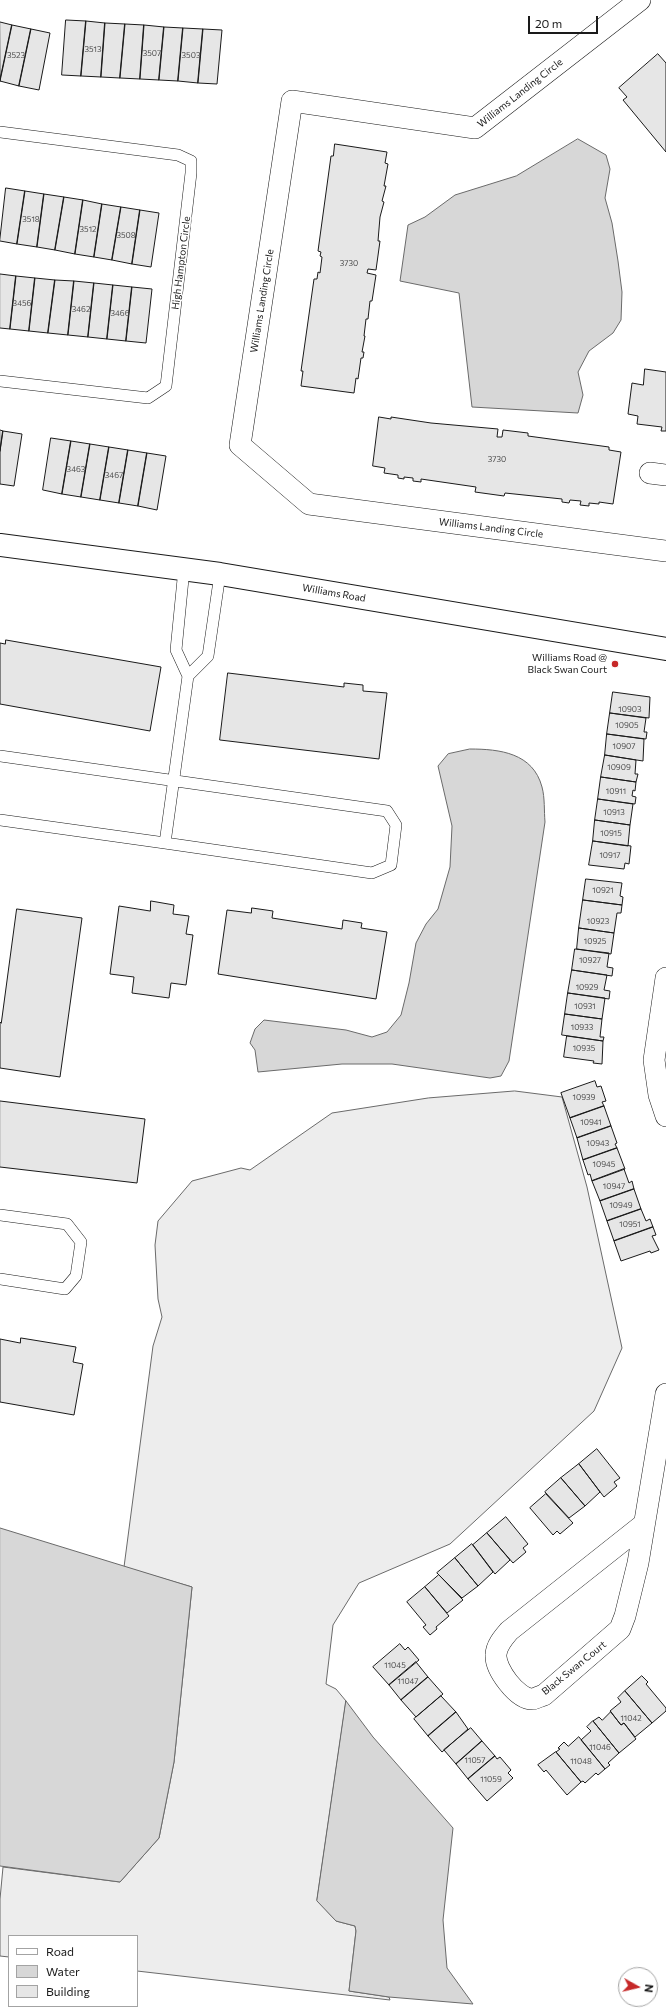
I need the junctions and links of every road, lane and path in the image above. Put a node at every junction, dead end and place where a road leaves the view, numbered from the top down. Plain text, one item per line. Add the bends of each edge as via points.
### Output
1 (640, 0) edge
2 (0, 132) edge
3 (0, 381) edge
4 (0, 545) edge
5 (666, 551) edge
6 (184, 569) junction
7 (220, 574) junction
8 (666, 649) edge
9 (188, 676) junction
10 (0, 756) edge
11 (174, 782) junction
12 (0, 820) edge
13 (165, 843) junction
14 (666, 978) edge
15 (666, 1116) edge
16 (0, 1215) edge
17 (0, 1279) edge
18 (666, 1394) edge
19 (644, 1524) junction

1 - 5 street, Williams Landing Circle via 475,128 292,101 240,445 309,504
2 - 3 lane, High Hampton Circle via 178,155 191,161 191,173 166,386 148,398
4 - 6 street, Williams Road
6 - 7 street, Williams Road
6 - 9 lane via 176,650
7 - 8 street, Williams Road
7 - 9 lane via 208,656
9 - 11 lane
10 - 11 lane
11 - 13 lane
11 - 13 lane via 387,811 396,825 391,865 372,873
12 - 13 lane
14 - 15 street via 654,1060 659,1095
16 - 17 lane via 67,1224 81,1242 76,1276 65,1290
18 - 19 street, Black Swan Court
19 - 19 street, Black Swan Court via 509,1631 498,1644 496,1656 501,1673 522,1696 532,1699 544,1695 620,1629 638,1563

